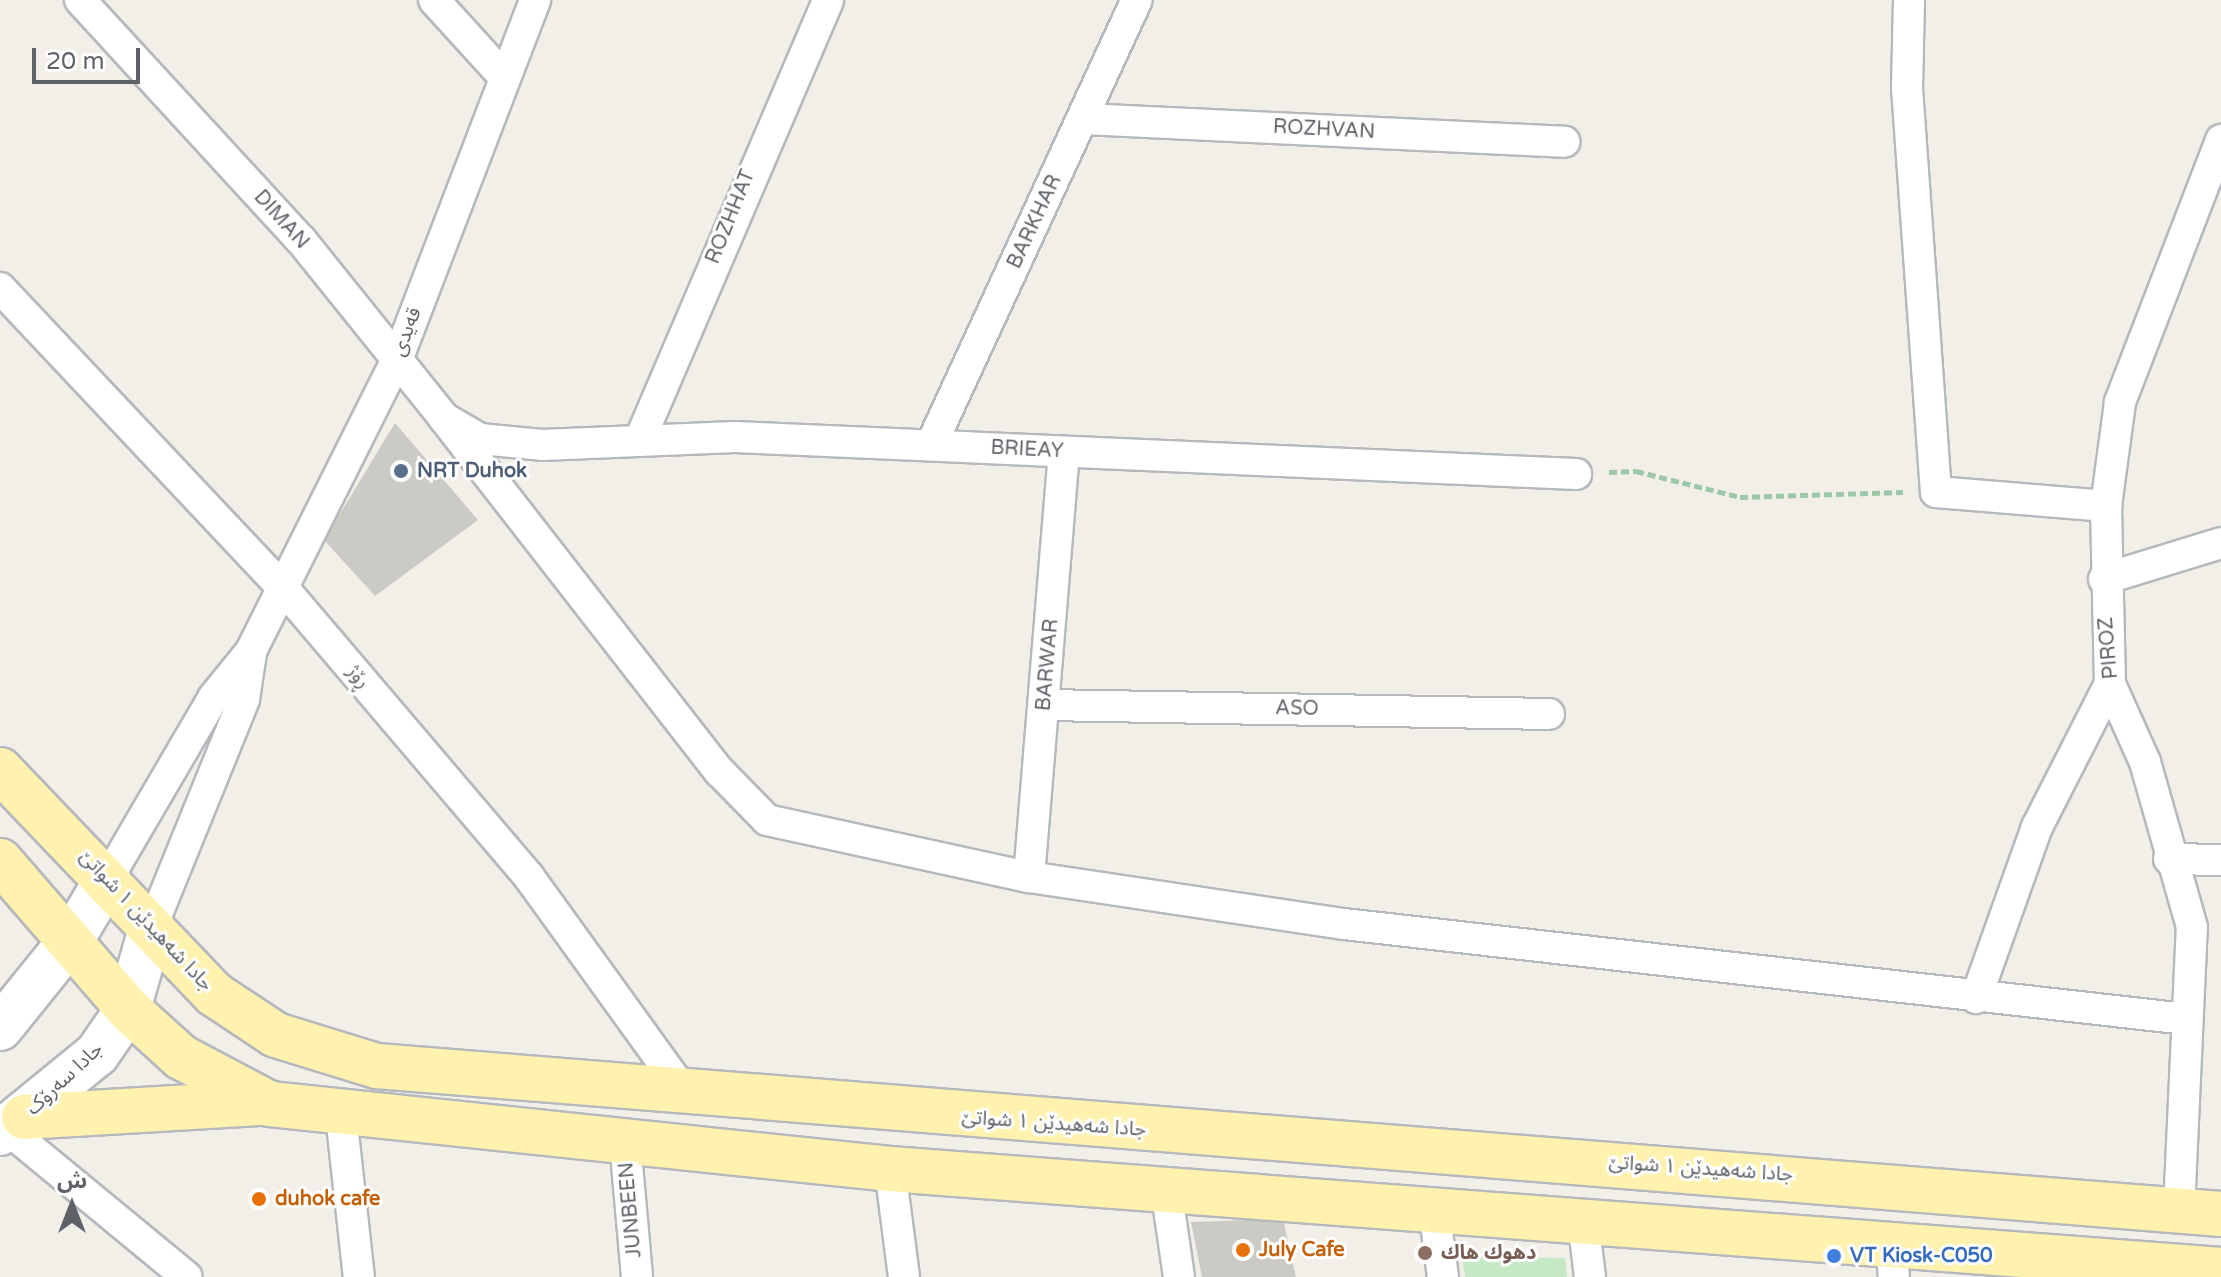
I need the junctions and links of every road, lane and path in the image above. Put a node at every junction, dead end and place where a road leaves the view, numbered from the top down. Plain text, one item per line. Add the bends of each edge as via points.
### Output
1 (80, 0) edge
2 (434, 0) edge
3 (535, 0) edge
4 (828, 0) edge
5 (1137, 0) edge
6 (1909, 0) edge
7 (505, 78) junction
8 (1083, 119) junction
9 (2221, 140) edge
10 (1564, 142) dead end
11 (0, 288) edge
12 (397, 360) junction
13 (444, 418) junction
14 (641, 437) junction
15 (480, 439) joint
16 (932, 443) junction
17 (1064, 452) junction
18 (1576, 474) joint
19 (1936, 492) junction
20 (2106, 506) junction
21 (2221, 543) edge
22 (2104, 579) junction
23 (284, 589) junction
24 (251, 651) junction
25 (2110, 684) junction
26 (1045, 705) junction
27 (1549, 714) dead end
28 (0, 770) edge
29 (2169, 859) junction
30 (2221, 860) edge
31 (0, 861) edge
32 (1029, 877) junction
33 (108, 878) junction
34 (152, 926) junction
35 (71, 940) junction
36 (1976, 998) junction
37 (128, 1009) junction
38 (2186, 1019) junction
39 (0, 1028) edge
40 (684, 1092) junction
41 (270, 1104) junction
42 (341, 1115) junction
43 (10, 1126) edge
44 (625, 1142) junction
45 (890, 1169) junction
46 (1166, 1188) junction
47 (1434, 1208) junction
48 (2200, 1212) edge
49 (1583, 1220) junction
50 (1892, 1261) edge
51 (2221, 1270) edge
52 (187, 1277) edge
53 (359, 1277) edge
54 (637, 1277) edge
55 (904, 1277) edge
56 (1179, 1277) edge
57 (1443, 1277) edge
58 (1590, 1277) edge

1 - 12 street, DIMAN via 301,240
2 - 7 street
3 - 7 street, قەیدی
4 - 14 street, ROZHHAT
5 - 8 street, BARKHAR
6 - 19 street via 1907,88
7 - 12 street, قەیدی
8 - 10 street, ROZHVAN
8 - 16 street, BARKHAR
9 - 20 street, PIROZ via 2120,402
11 - 23 street, ڕۆژ
12 - 13 street, DIMAN
12 - 23 street, قەیدی
13 - 15 street, DIMAN
13 - 32 street via 720,772 767,820
14 - 15 street, BRIEAY via 542,445
14 - 16 street, BRIEAY
16 - 17 street, BRIEAY
17 - 18 street, BRIEAY
17 - 26 street, BARWAR
18 - 19 path via 1636,471 1740,497
19 - 20 street
20 - 22 street, PIROZ
21 - 22 street
22 - 25 street, PIROZ
23 - 24 street, قەیدی
23 - 40 street, ڕۆژ via 529,877
24 - 33 street, قەیدی via 213,698
24 - 34 street, قەیدی via 244,699
25 - 29 street, PIROZ via 2145,762
25 - 36 street via 2037,827
26 - 27 street, ASO
26 - 32 street, BARWAR
28 - 33 main road, جادا شەهیدێن ١ شواتێ
29 - 30 street
29 - 38 street, PIROZ via 2192,927
31 - 35 main road
32 - 36 street via 1344,924
33 - 34 main road, جادا شەهیدێن ١ شواتێ
33 - 35 main road
34 - 37 main road, جادا سەرۆک
34 - 40 main road, جادا شەهیدێن ١ شواتێ via 214,994 322,1054 377,1066
35 - 37 main road
35 - 39 main road
36 - 38 street
37 - 41 main road via 181,1057
37 - 43 main road, جادا سەرۆک via 97,1054
38 - 48 street, PIROZ
40 - 48 main road, جادا شەهیدێن ١ شواتێ
41 - 42 main road
41 - 43 main road
42 - 44 main road
42 - 53 street
43 - 52 street
44 - 45 main road
44 - 54 street, JUNBEEN
45 - 46 main road
45 - 55 street
46 - 47 main road
46 - 56 street
47 - 49 main road
47 - 57 street
49 - 50 main road
49 - 58 street
50 - 51 main road

